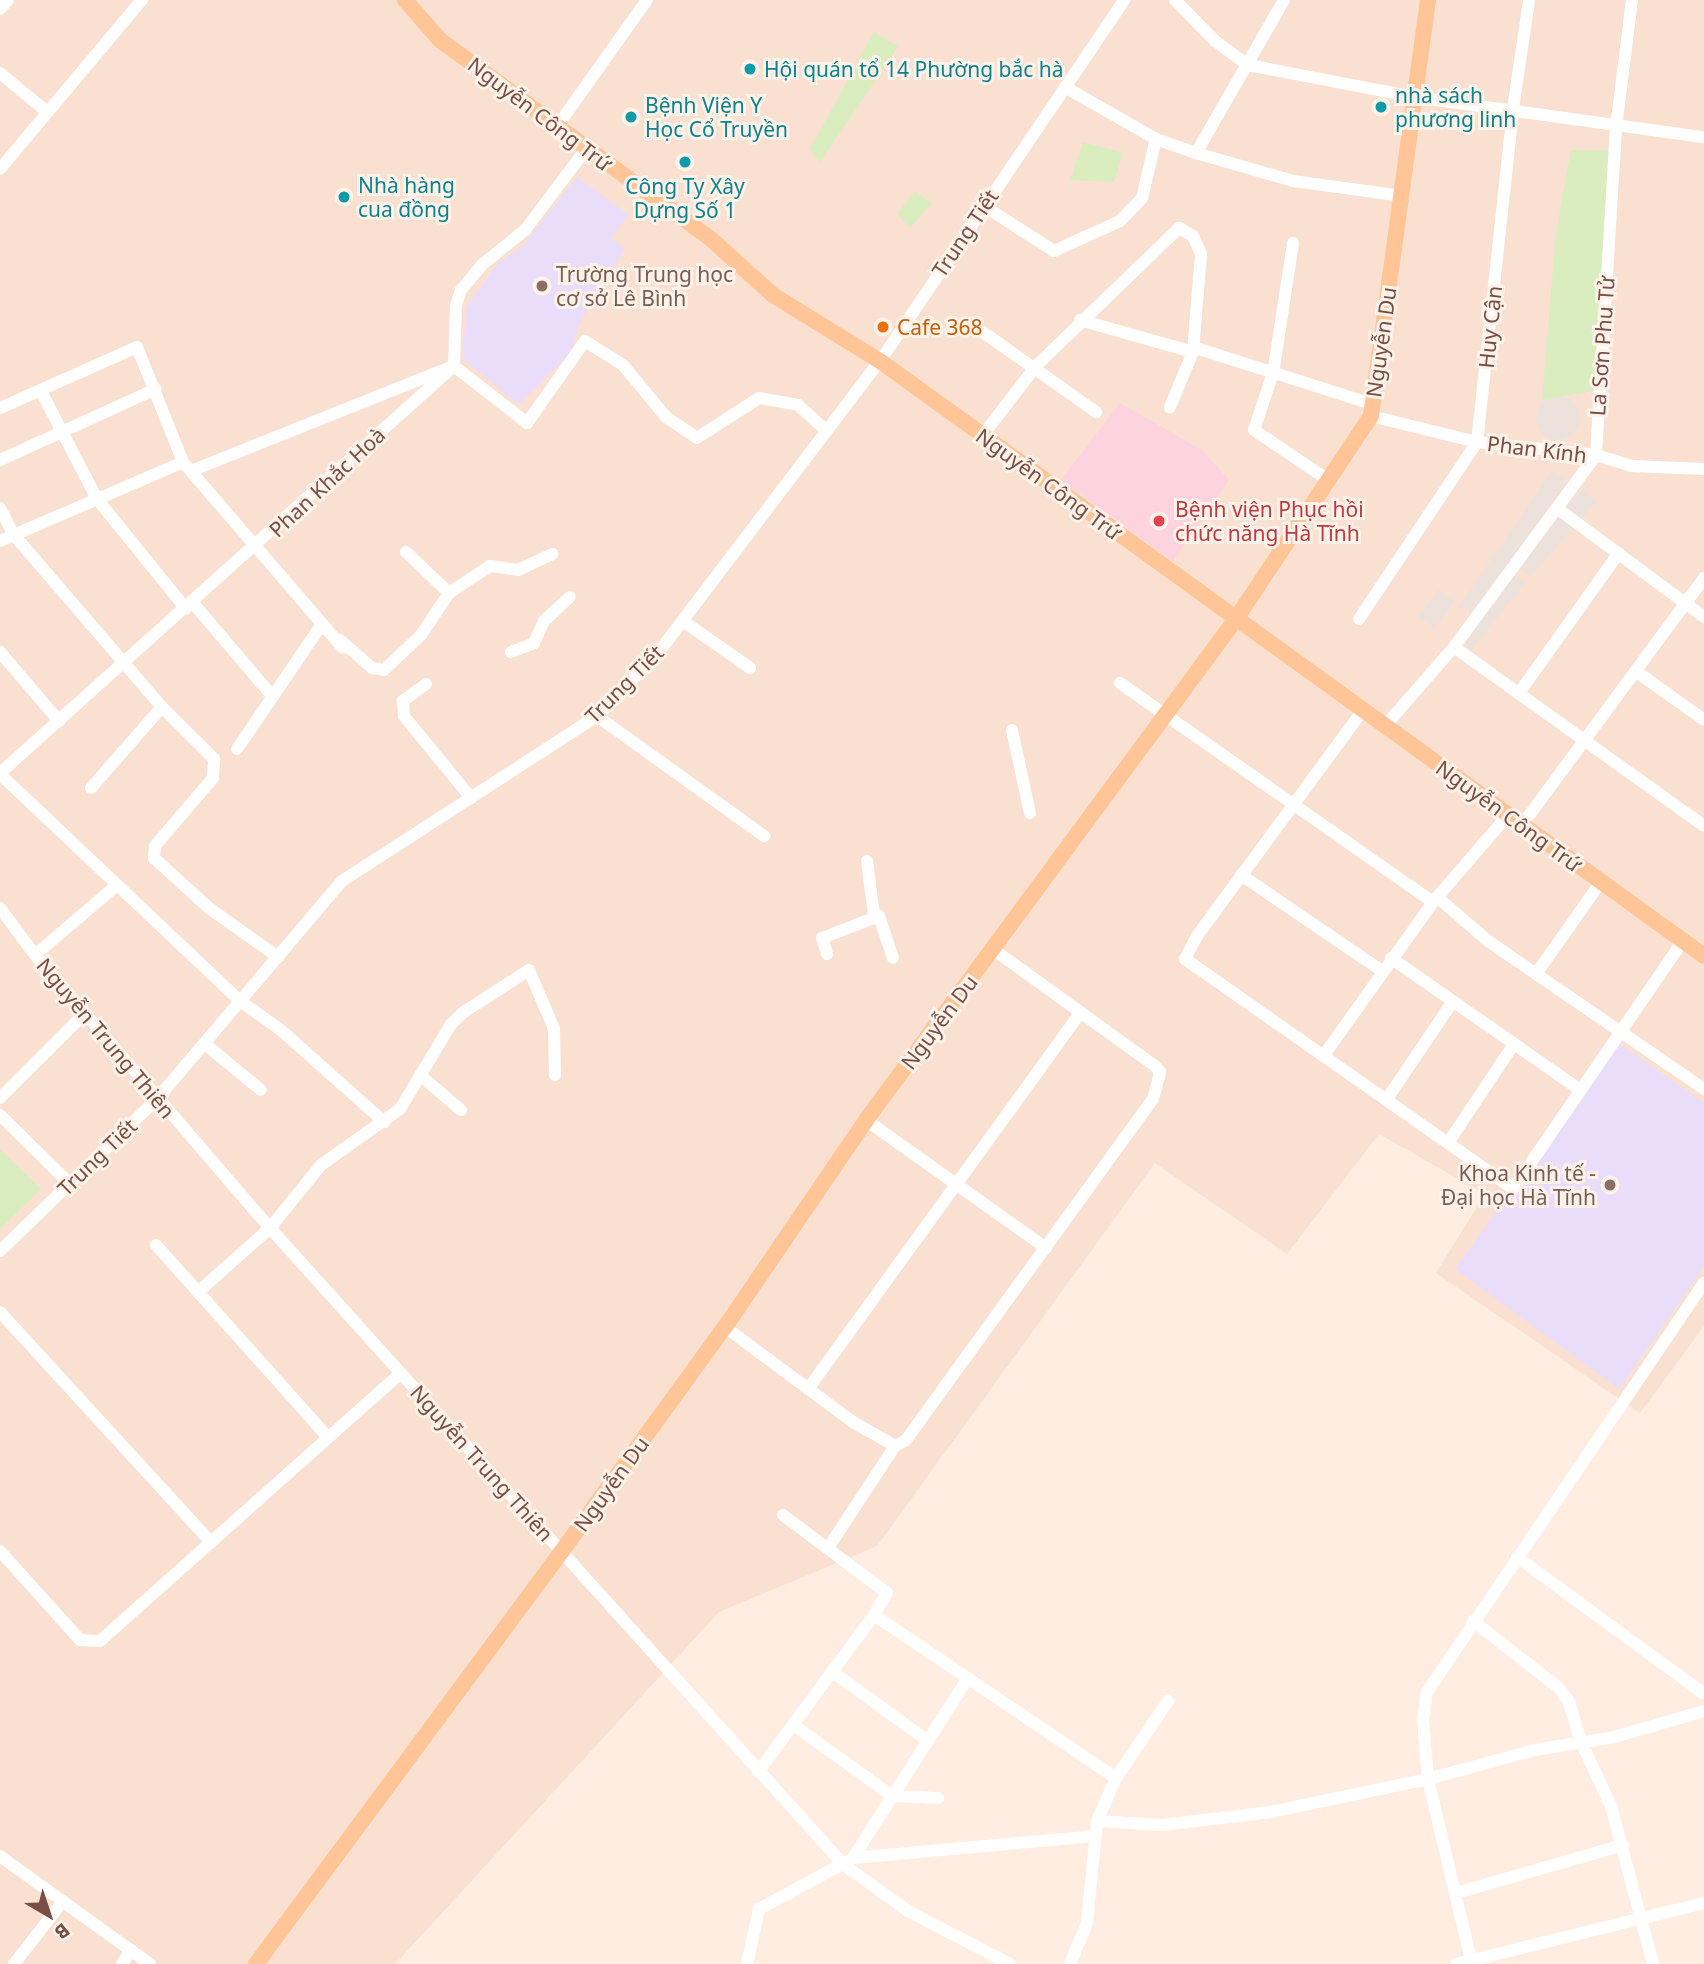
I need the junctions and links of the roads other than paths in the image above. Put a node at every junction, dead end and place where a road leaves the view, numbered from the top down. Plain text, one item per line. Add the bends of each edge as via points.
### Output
1 (8, 0) edge
2 (142, 0) edge
3 (405, 0) edge
4 (647, 0) edge
5 (1124, 0) edge
6 (1175, 0) edge
7 (1284, 0) edge
8 (1428, 0) edge
9 (1529, 0) edge
10 (1632, 0) edge
11 (0, 9) edge
12 (1248, 65) junction
13 (0, 73) edge
14 (1065, 87) junction
15 (1414, 97) junction
16 (1513, 109) junction
17 (47, 112) junction
18 (556, 128) junction
19 (1616, 128) junction
20 (1704, 136) edge
21 (1156, 139) junction
22 (586, 149) junction
23 (1196, 153) junction
24 (0, 169) edge
25 (1402, 196) junction
26 (984, 206) junction
27 (1293, 243) dead end
28 (1080, 320) junction
29 (977, 328) dead end
30 (1193, 349) junction
31 (880, 361) junction
32 (454, 366) junction
33 (1036, 366) junction
34 (1273, 373) junction
35 (156, 389) junction
36 (41, 391) junction
37 (1171, 407) dead end
38 (0, 408) edge
39 (1371, 410) junction
40 (1096, 412) dead end
41 (826, 430) junction
42 (64, 431) junction
43 (982, 435) junction
44 (1478, 442) junction
45 (1596, 455) junction
46 (0, 460) edge
47 (187, 466) junction
48 (1704, 469) edge
49 (1328, 480) junction
50 (97, 499) junction
51 (0, 508) edge
52 (1559, 509) junction
53 (14, 536) junction
54 (0, 541) edge
55 (256, 547) junction
56 (406, 552) dead end
57 (1619, 553) junction
58 (553, 554) dead end
59 (1704, 578) edge
60 (449, 593) junction
61 (570, 597) dead end
62 (1685, 603) junction
63 (190, 606) junction
64 (1704, 617) edge
65 (1236, 619) junction
66 (1359, 619) dead end
67 (683, 621) junction
68 (322, 624) junction
69 (1454, 647) junction
70 (342, 648) dead end
71 (0, 652) edge
72 (511, 652) dead end
73 (124, 664) junction
74 (750, 668) dead end
75 (1637, 672) junction
76 (1120, 683) dead end
77 (426, 684) dead end
78 (1519, 692) junction
79 (273, 697) junction
80 (162, 707) junction
81 (1363, 710) junction
82 (597, 716) junction
83 (1165, 716) junction
84 (1704, 720) edge
85 (59, 721) junction
86 (1385, 726) junction
87 (1012, 730) dead end
88 (1584, 740) junction
89 (237, 749) dead end
90 (0, 773) edge
91 (91, 788) dead end
92 (471, 799) junction
93 (1295, 803) junction
94 (1030, 813) dead end
95 (1508, 815) junction
96 (1522, 825) junction
97 (1704, 826) edge
98 (764, 836) dead end
99 (867, 861) dead end
100 (1241, 875) junction
101 (1601, 882) junction
102 (117, 885) junction
103 (1435, 900) junction
104 (0, 908) edge
105 (874, 916) junction
106 (1683, 941) junction
107 (993, 948) junction
108 (827, 954) dead end
109 (35, 955) junction
110 (278, 957) junction
111 (1704, 957) edge
112 (893, 958) dead end
113 (1391, 958) junction
114 (1382, 971) junction
115 (1536, 974) junction
116 (240, 1001) junction
117 (1453, 1001) junction
118 (1082, 1012) junction
119 (85, 1013) junction
120 (1619, 1032) junction
121 (205, 1044) junction
122 (1514, 1044) junction
123 (1324, 1055) junction
124 (420, 1075) junction
125 (555, 1075) dead end
126 (1579, 1089) junction
127 (1704, 1089) edge
128 (261, 1090) dead end
129 (0, 1098) edge
130 (157, 1099) junction
131 (1387, 1099) junction
132 (461, 1110) dead end
133 (0, 1115) edge
134 (866, 1120) junction
135 (384, 1122) junction
136 (1448, 1143) junction
137 (69, 1184) junction
138 (959, 1186) junction
139 (270, 1228) junction
140 (156, 1245) dead end
141 (1046, 1248) junction
142 (0, 1251) edge
143 (1704, 1283) edge
144 (198, 1292) junction
145 (0, 1312) edge
146 (725, 1327) junction
147 (401, 1373) junction
148 (808, 1389) junction
149 (327, 1436) junction
150 (895, 1446) junction
151 (783, 1515) dead end
152 (209, 1541) junction
153 (828, 1548) junction
154 (0, 1551) edge
155 (562, 1551) junction
156 (1517, 1557) junction
157 (874, 1615) junction
158 (1473, 1621) junction
159 (834, 1672) junction
160 (968, 1678) junction
161 (1704, 1694) edge
162 (1168, 1701) dead end
163 (1704, 1711) edge
164 (795, 1726) junction
165 (927, 1740) junction
166 (1581, 1742) junction
167 (758, 1772) junction
168 (1116, 1778) junction
169 (1428, 1779) junction
170 (892, 1796) junction
171 (938, 1798) dead end
172 (1097, 1821) junction
173 (1096, 1836) junction
174 (1622, 1845) junction
175 (0, 1856) edge
176 (849, 1861) junction
177 (1456, 1893) junction
178 (62, 1901) junction
179 (1704, 1903) edge
180 (1642, 1918) junction
181 (131, 1950) junction
182 (1472, 1962) edge
183 (14, 1964) edge
184 (121, 1964) edge
185 (150, 1964) edge
186 (256, 1964) edge
187 (747, 1964) edge
188 (1010, 1964) edge
189 (1070, 1964) edge
190 (1456, 1964) edge
191 (1653, 1964) edge

1 - 11 street
2 - 17 street
3 - 18 main road, Nguyễn Công Trứ via 440,40
4 - 18 street
5 - 14 street, Trung Tiết
6 - 12 street via 1215,41
7 - 12 street
8 - 15 main road, Nguyễn Du
9 - 16 street, Huy Cận
10 - 19 street, La Sơn Phu Tử
12 - 15 street
12 - 23 street
13 - 17 street
14 - 21 street
14 - 26 street, Trung Tiết
15 - 16 street
15 - 25 main road, Nguyễn Du
16 - 19 street
16 - 44 street, Huy Cận
17 - 24 street
18 - 22 main road, Nguyễn Công Trứ
19 - 20 street
19 - 45 street, La Sơn Phu Tử
21 - 23 street
21 - 26 street via 1147,186 1137,206 1120,221 1060,249 1044,247
22 - 31 main road, Nguyễn Công Trứ via 710,239 773,296
22 - 32 street via 524,230 484,263 461,290 456,306
23 - 25 street via 1293,181
25 - 39 main road, Nguyễn Du
26 - 31 street, Trung Tiết
27 - 34 street
28 - 30 street, Phan Kính
28 - 30 street via 1166,237 1183,228 1197,241 1201,254
28 - 33 street
29 - 33 street
30 - 34 street, Phan Kính
30 - 37 street
31 - 41 street, Trung Tiết
31 - 43 main road, Nguyễn Công Trứ
32 - 41 street via 527,424 585,341 623,365 666,417 697,438 759,398 798,405
32 - 47 street
32 - 55 street, Phan Khắc Hoà
33 - 40 street
33 - 43 street
34 - 39 street, Phan Kính
34 - 49 street via 1254,430
35 - 36 street via 137,347
35 - 42 street
35 - 47 street
36 - 38 street
36 - 42 street
39 - 44 street, Phan Kính
39 - 49 main road, Nguyễn Du
41 - 67 street, Trung Tiết
42 - 46 street
42 - 50 street
43 - 65 main road, Nguyễn Công Trứ
44 - 45 street, Phan Kính
44 - 66 street, Huy Cận
45 - 48 street, Phan Kính via 1631,466
45 - 52 street
47 - 50 street
47 - 55 street
49 - 65 main road, Nguyễn Du
50 - 53 street
50 - 63 street
51 - 53 street
52 - 57 street
52 - 69 street
53 - 54 street
53 - 73 street
55 - 63 street, Phan Khắc Hoà
55 - 68 street
56 - 60 street
57 - 62 street
57 - 78 street
58 - 60 street via 518,570 490,566
59 - 62 street
60 - 68 street via 421,635 384,670 372,668
61 - 72 street via 548,616 534,643
62 - 64 street
62 - 75 street
63 - 73 street, Phan Khắc Hoà
63 - 79 street
65 - 81 main road, Nguyễn Công Trứ
65 - 83 main road, Nguyễn Du
67 - 74 street
67 - 82 street, Trung Tiết
68 - 70 street
68 - 79 street
69 - 78 street
69 - 86 street
71 - 85 street
73 - 80 street
73 - 85 street, Phan Khắc Hoà
75 - 84 street
75 - 88 street
76 - 83 street
77 - 92 street via 403,701 404,716
78 - 88 street
79 - 89 street
80 - 91 street
80 - 110 street via 210,754 216,769 206,788 155,846 153,856 209,908
81 - 86 main road, Nguyễn Công Trứ
81 - 93 street
82 - 92 street, Trung Tiết
82 - 98 street
83 - 93 street
83 - 107 main road, Nguyễn Du
85 - 90 street, Phan Khắc Hoà
86 - 95 main road, Nguyễn Công Trứ
87 - 94 street
88 - 96 street
88 - 97 street
90 - 102 street
92 - 110 street, Trung Tiết via 342,881
93 - 100 street
93 - 103 street
95 - 96 main road, Nguyễn Công Trứ
95 - 103 street
96 - 101 main road, Nguyễn Công Trứ
99 - 105 street
100 - 114 street
100 - 123 street via 1196,936 1185,960
101 - 106 main road, Nguyễn Công Trứ
101 - 115 street
102 - 109 street
102 - 116 street
103 - 113 street
103 - 115 street
104 - 109 street, Nguyễn Trung Thiên
105 - 108 street via 822,939
105 - 112 street via 879,916
106 - 111 main road, Nguyễn Công Trứ
106 - 120 street
107 - 118 street
107 - 134 main road, Nguyễn Du
109 - 119 street, Nguyễn Trung Thiên
110 - 116 street, Trung Tiết
113 - 114 street
113 - 117 street
114 - 123 street
115 - 120 street
116 - 121 street, Trung Tiết
116 - 135 street via 282,1031
117 - 122 street
117 - 131 street
118 - 138 street
118 - 141 street via 1160,1072 1151,1104
119 - 129 street
119 - 130 street, Nguyễn Trung Thiên
120 - 126 street
120 - 127 street
121 - 128 street
121 - 130 street, Trung Tiết
122 - 126 street
122 - 136 street
123 - 131 street
124 - 125 street via 464,1012 529,970 554,1029
124 - 132 street
124 - 135 street via 400,1109
126 - 136 street via 1513,1189
130 - 137 street, Trung Tiết
130 - 139 street, Nguyễn Trung Thiên
131 - 136 street
133 - 137 street
134 - 138 street
134 - 146 main road, Nguyễn Du
135 - 139 street via 321,1165
137 - 142 street, Trung Tiết
138 - 141 street
138 - 148 street
139 - 144 street
139 - 147 street, Nguyễn Trung Thiên
140 - 144 street
141 - 150 street via 906,1440
143 - 156 street
144 - 149 street
145 - 152 street
146 - 148 street
146 - 155 main road, Nguyễn Du
147 - 149 street
147 - 155 street, Nguyễn Trung Thiên
148 - 150 street
149 - 152 street
150 - 153 street
151 - 153 street
152 - 154 street via 95,1643 80,1640
153 - 157 street via 887,1593
155 - 167 street, Nguyễn Trung Thiên
155 - 186 main road, Nguyễn Du
156 - 158 street
156 - 161 street
157 - 159 street
157 - 160 street
158 - 166 street via 1563,1693
158 - 169 street via 1423,1705
159 - 164 street
159 - 165 street
160 - 165 street
160 - 168 street
162 - 168 street
163 - 166 street
164 - 167 street
164 - 170 street
165 - 170 street
166 - 169 street
166 - 174 street via 1611,1806
167 - 176 street, Nguyễn Trung Thiên
168 - 172 street
169 - 172 street via 1270,1812 1162,1825
169 - 177 street
170 - 171 street
170 - 176 street
172 - 173 street
173 - 176 street
173 - 189 street via 1087,1923
174 - 177 street
174 - 180 street
175 - 178 street
176 - 187 street via 759,1909
176 - 188 street, Nguyễn Trung Thiên via 908,1911
177 - 182 street
178 - 181 street
178 - 183 street
179 - 180 street
180 - 182 street
180 - 191 street
181 - 184 street
181 - 185 street
182 - 190 street

